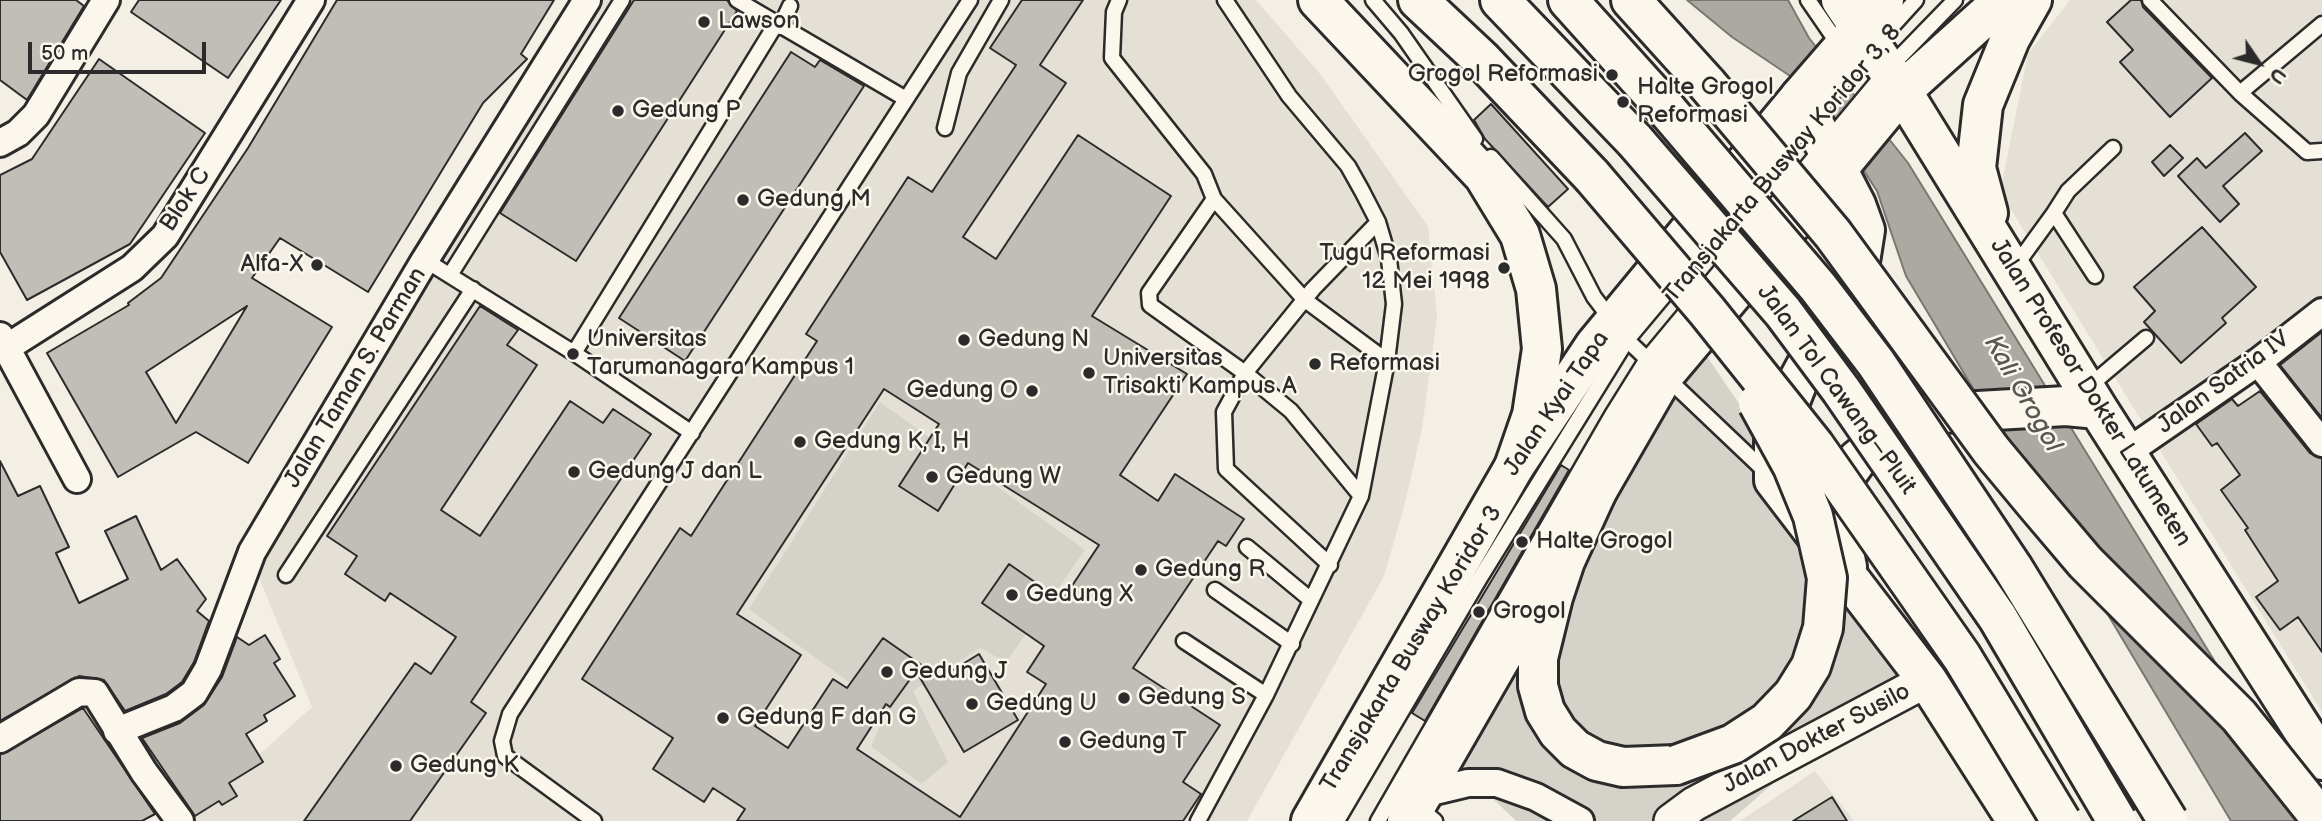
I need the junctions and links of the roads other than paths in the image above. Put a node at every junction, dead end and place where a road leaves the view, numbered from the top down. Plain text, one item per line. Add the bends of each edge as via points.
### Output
1 (106, 0) edge
2 (311, 0) edge
3 (587, 0) edge
4 (622, 0) edge
5 (737, 0) edge
6 (970, 0) edge
7 (1001, 0) edge
8 (1119, 0) edge
9 (1225, 0) edge
10 (1318, 0) edge
11 (1373, 0) edge
12 (1418, 0) edge
13 (1500, 0) edge
14 (1569, 0) edge
15 (1631, 0) edge
16 (1808, 0) edge
17 (1916, 0) edge
18 (1955, 0) edge
19 (2003, 0) edge
20 (2032, 0) edge
21 (2150, 0) edge
22 (790, 6) dead end
23 (2322, 24) edge
24 (778, 25) junction
25 (1864, 58) edge
26 (2239, 93) junction
27 (906, 100) junction
28 (945, 128) dead end
29 (1823, 129) junction
30 (0, 143) edge
31 (2113, 148) dead end
32 (2322, 151) edge
33 (1484, 176) junction
34 (1527, 195) junction
35 (1214, 199) junction
36 (2054, 213) junction
37 (1378, 222) junction
38 (2004, 256) junction
39 (425, 260) junction
40 (450, 275) junction
41 (2095, 276) dead end
42 (473, 289) junction
43 (1305, 300) junction
44 (1707, 311) junction
45 (2322, 312) edge
46 (1620, 331) junction
47 (2146, 338) dead end
48 (3, 342) edge
49 (574, 353) junction
50 (1387, 361) junction
51 (2258, 362) junction
52 (1656, 367) junction
53 (1245, 373) junction
54 (2083, 401) junction
55 (692, 433) junction
56 (2322, 443) edge
57 (2126, 453) junction
58 (1514, 467) junction
59 (78, 479) dead end
60 (1774, 480) junction
61 (1598, 489) junction
62 (1361, 496) junction
63 (1247, 547) dead end
64 (1330, 565) junction
65 (286, 575) dead end
66 (1849, 575) junction
67 (1215, 590) dead end
68 (1311, 600) junction
69 (1184, 641) dead end
70 (1292, 644) junction
71 (1927, 680) junction
72 (1266, 695) junction
73 (117, 731) junction
74 (0, 739) edge
75 (2322, 760) edge
76 (1420, 810) edge
77 (168, 817) edge
78 (2322, 820) edge
79 (594, 821) edge
80 (1198, 821) edge
81 (1311, 821) edge
82 (1337, 821) edge
83 (1378, 821) edge
84 (1580, 821) edge
85 (1671, 821) edge
86 (2017, 821) edge
87 (2062, 821) edge
88 (2117, 821) edge
89 (2168, 821) edge

1 - 30 street via 36,115
2 - 48 street, Blok C via 165,236 132,268
3 - 39 street, Jalan Taman S. Parman
4 - 40 lane
5 - 24 lane
6 - 27 lane
7 - 28 lane via 958,73
8 - 35 lane via 1114,12 1112,58 1204,174
9 - 37 lane via 1289,96 1348,166
10 - 33 main road
11 - 34 lane via 1401,33 1462,125
12 - 44 main road, bridge via 1537,117
13 - 88 main road, Jalan Tol Cawang–Pluit, bridge via 1673,181 1783,312 1997,618
14 - 89 main road, Jalan Tol Cawang–Pluit, bridge via 1783,245 1876,363 2013,568
15 - 78 main road, bridge via 1833,234 2035,503 2085,562 2239,716
16 - 25 lane
17 - 25 lane, Transjakarta Busway Koridor 3, 8
18 - 25 lane, Transjakarta Busway Koridor 3, 8
19 - 25 main road
20 - 38 main road via 1983,105 1976,168
21 - 26 lane
22 - 24 lane
23 - 26 lane
24 - 27 lane
24 - 49 lane
25 - 29 main road, Jalan Kyai Tapa
25 - 29 main road, Jalan Kyai Tapa
25 - 38 main road, Jalan Profesor Dokter Latumeten
26 - 32 lane via 2307,152
27 - 55 lane
29 - 46 main road, Jalan Kyai Tapa
29 - 52 main road, Jalan Kyai Tapa
29 - 60 main road via 1865,230 1859,268 1799,379 1774,441
31 - 36 lane via 2068,191
33 - 34 lane
33 - 58 main road via 1521,234 1539,313 1542,349 1532,415
34 - 46 lane via 1564,239 1585,282
35 - 43 lane
35 - 53 lane via 1148,299
36 - 38 lane
36 - 41 lane
37 - 43 lane
37 - 50 lane via 1393,281
38 - 54 main road, Jalan Profesor Dokter Latumeten
39 - 40 lane
39 - 73 street, Jalan Taman S. Parman via 252,552 208,669 194,693 174,708
40 - 42 lane
42 - 49 lane
42 - 65 lane
43 - 50 lane
43 - 53 lane
44 - 61 main road, bridge via 1793,467 1813,516 1827,578 1823,628 1811,666 1793,695 1767,722 1733,744 1676,765 1623,767 1597,761 1558,732 1541,698 1538,658 1565,561
44 - 87 main road, bridge via 1814,445 1962,657
45 - 51 street, Jalan Satria IV
46 - 52 lane
46 - 58 main road, Jalan Kyai Tapa
46 - 82 lane, Transjakarta Busway Koridor 3
47 - 54 lane
48 - 59 street
49 - 55 lane
50 - 62 lane
51 - 56 street
51 - 57 street, Jalan Satria IV
52 - 60 lane
52 - 61 main road, Jalan Kyai Tapa
52 - 83 lane via 1605,427
53 - 62 lane via 1291,411
53 - 64 lane via 1224,412 1226,469
54 - 57 main road, Jalan Profesor Dokter Latumeten
54 - 66 main road via 1925,414 1895,429 1857,460 1844,478 1835,507
55 - 79 lane via 510,714 502,741 505,756
57 - 75 main road, Jalan Profesor Dokter Latumeten
58 - 81 main road, Jalan Kyai Tapa
60 - 66 main road
61 - 76 main road, Jalan Kyai Tapa
62 - 64 lane
63 - 68 lane
64 - 68 lane
66 - 71 main road
67 - 70 lane
68 - 70 lane
69 - 72 lane
70 - 72 lane
71 - 85 street, Jalan Dokter Susilo via 1694,804
71 - 86 main road
72 - 80 lane
73 - 74 street via 100,698 88,691
73 - 77 street
76 - 84 street via 1468,783 1497,783 1536,797

